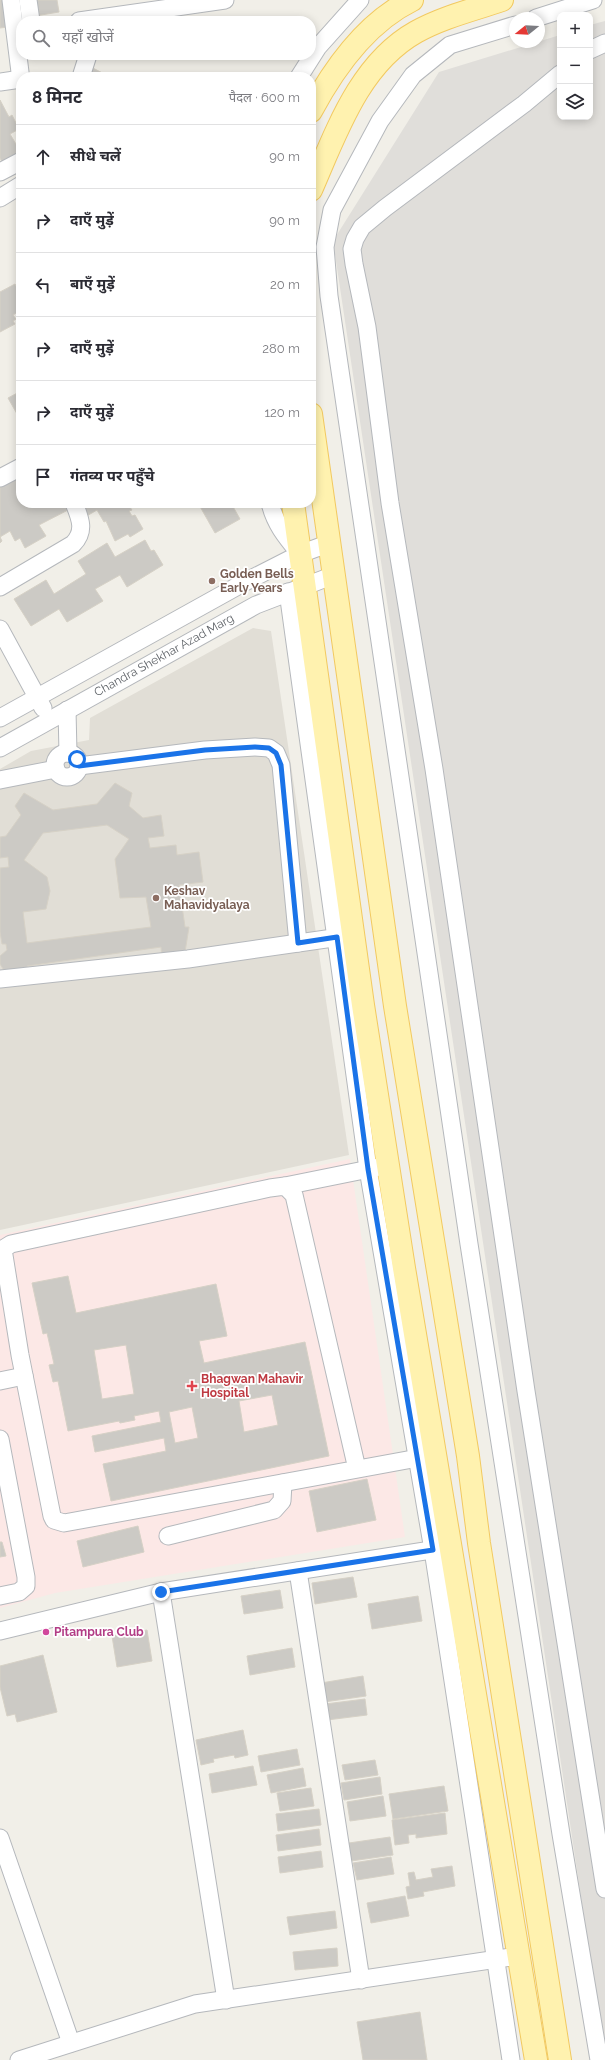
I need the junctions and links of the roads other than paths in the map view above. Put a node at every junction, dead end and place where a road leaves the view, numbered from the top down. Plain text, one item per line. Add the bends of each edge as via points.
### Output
1 (11, 0) edge
2 (28, 0) edge
3 (225, 0) edge
4 (360, 0) edge
5 (412, 0) edge
6 (502, 0) edge
7 (593, 0) edge
8 (545, 15) edge
9 (30, 16) edge
10 (120, 16) edge
11 (509, 27) edge
12 (16, 40) edge
13 (605, 43) edge
14 (593, 49) edge
15 (316, 50) edge
16 (18, 60) edge
17 (86, 60) edge
18 (310, 60) edge
19 (20, 72) edge
20 (83, 72) edge
21 (302, 72) edge
22 (557, 76) edge
23 (16, 80) edge
24 (0, 82) edge
25 (316, 103) edge
26 (16, 163) edge
27 (0, 172) edge
28 (316, 178) edge
29 (16, 188) edge
30 (0, 198) edge
31 (316, 448) edge
32 (16, 470) edge
33 (0, 478) edge
34 (76, 508) edge
35 (271, 508) edge
36 (294, 508) edge
37 (330, 543) junction
38 (300, 554) junction
39 (334, 575) junction
40 (0, 587) edge
41 (296, 588) junction
42 (0, 629) edge
43 (38, 698) junction
44 (67, 710) junction
45 (0, 718) edge
46 (50, 719) junction
47 (0, 748) edge
48 (68, 753) junction
49 (79, 766) junction
50 (56, 769) junction
51 (0, 780) edge
52 (345, 936) junction
53 (298, 943) junction
54 (0, 979) edge
55 (378, 1167) junction
56 (285, 1186) junction
57 (3, 1247) edge
58 (24, 1376) junction
59 (0, 1381) edge
60 (0, 1439) edge
61 (468, 1456) junction
62 (427, 1459) junction
63 (356, 1469) junction
64 (283, 1483) junction
65 (168, 1536) dead end
66 (442, 1548) junction
67 (298, 1571) junction
68 (161, 1592) junction
69 (0, 1596) edge
70 (0, 1632) edge
71 (0, 1838) edge
72 (605, 1889) edge
73 (518, 1956) junction
74 (494, 1960) junction
75 (361, 1980) junction
76 (226, 2000) junction
77 (71, 2043) junction
78 (19, 2060) edge
79 (511, 2060) edge
80 (536, 2060) edge
81 (560, 2060) edge
82 (599, 2060) edge

1 - 12 street
2 - 9 street
3 - 10 street
4 - 15 street
5 - 25 main road via 388,14 366,34 327,84
6 - 28 main road via 437,22 416,32 399,43 381,60 356,94 339,125
7 - 8 street
11 - 82 street via 450,45 413,75 380,121 332,210 325,247 328,296 468,1236
13 - 14 street
16 - 19 street
17 - 20 street
18 - 21 street
22 - 72 street via 362,227 352,249 367,328 390,503 434,769 526,1391
23 - 24 street
26 - 27 street
29 - 30 street
31 - 37 main road
32 - 33 street
34 - 40 street via 81,523 78,539
35 - 38 street via 282,532
36 - 38 main road
37 - 38 street, Chandra Shekhar Azad Marg
37 - 39 main road
38 - 41 main road
38 - 43 street, Chandra Shekhar Azad Marg
39 - 41 street, Chandra Shekhar Azad Marg
39 - 61 main road via 395,1006
41 - 44 street, Chandra Shekhar Azad Marg via 256,605
41 - 52 main road
42 - 43 street
43 - 45 street, Chandra Shekhar Azad Marg
43 - 46 street
44 - 46 street, Chandra Shekhar Azad Marg
44 - 48 street
46 - 47 street, Chandra Shekhar Azad Marg
48 - 49 street via 75,756
48 - 50 street via 58,758
49 - 50 street via 76,773 69,777 61,776
49 - 53 street via 205,750 255,747 269,748 276,753 281,765
50 - 51 street
52 - 53 street
52 - 55 main road
53 - 54 street via 188,959
55 - 56 street
55 - 62 main road
56 - 57 street
56 - 63 street via 294,1195
57 - 58 street
58 - 59 street
58 - 64 street via 52,1516 58,1523 64,1524
60 - 69 street via 26,1577 26,1586 19,1592
61 - 62 main road
61 - 81 main road via 480,1550
62 - 63 street
62 - 66 main road
63 - 64 street
64 - 65 street via 282,1501 274,1510
66 - 67 street
66 - 73 main road
66 - 74 street
67 - 68 street
67 - 75 street
68 - 70 street
68 - 76 street
71 - 77 street
73 - 74 street
73 - 80 main road
74 - 75 street
74 - 79 street
75 - 76 street
76 - 77 street via 195,2004
77 - 78 street

